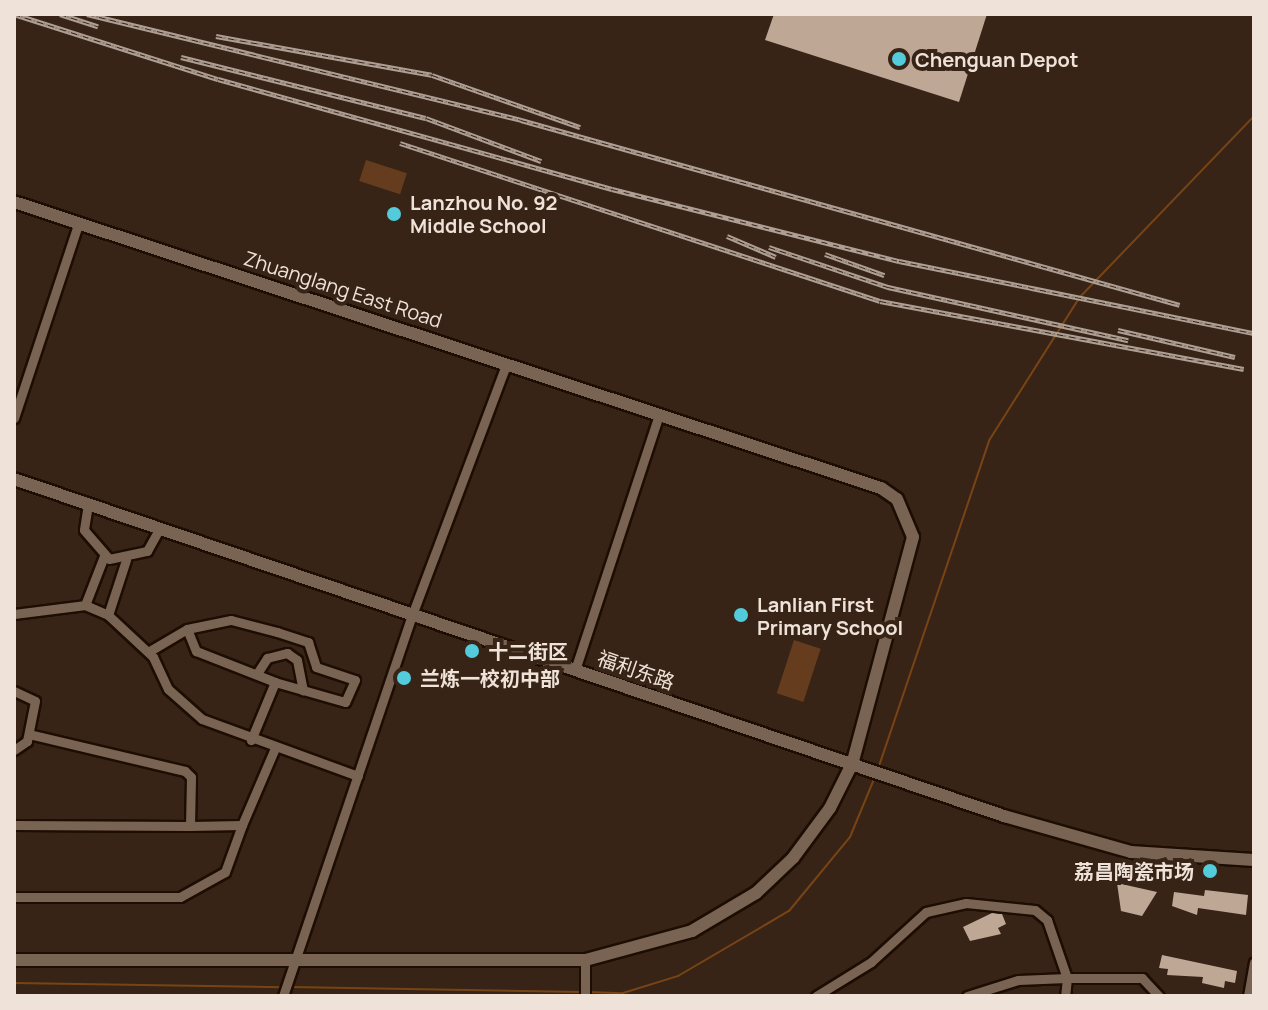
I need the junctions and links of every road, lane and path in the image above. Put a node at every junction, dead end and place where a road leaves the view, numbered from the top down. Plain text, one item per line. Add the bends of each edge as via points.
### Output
1 (14, 202) edge
2 (78, 224) junction
3 (506, 365) junction
4 (659, 415) junction
5 (14, 418) edge
6 (14, 479) edge
7 (88, 504) junction
8 (159, 529) junction
9 (104, 556) junction
10 (126, 560) junction
11 (85, 605) junction
12 (14, 614) edge
13 (108, 615) junction
14 (412, 615) junction
15 (187, 629) junction
16 (292, 637) junction
17 (148, 652) junction
18 (287, 653) junction
19 (575, 670) junction
20 (258, 672) junction
21 (275, 682) junction
22 (303, 690) junction
23 (14, 691) edge
24 (29, 734) junction
25 (251, 740) junction
26 (275, 748) junction
27 (14, 750) edge
28 (855, 765) junction
29 (358, 776) junction
30 (14, 825) edge
31 (242, 825) junction
32 (190, 826) junction
33 (1254, 860) edge
34 (14, 897) edge
35 (14, 960) edge
36 (585, 960) junction
37 (1254, 963) edge
38 (292, 969) junction
39 (1067, 978) junction
40 (283, 996) edge
41 (585, 996) edge
42 (816, 996) edge
43 (967, 996) edge
44 (1065, 996) edge
45 (1159, 996) edge
46 (1248, 996) edge

1 - 2 street, Zhuanglang East Road
2 - 3 street, Zhuanglang East Road
2 - 5 street
3 - 4 street, Zhuanglang East Road
3 - 14 street
4 - 19 street
4 - 28 street, Zhuanglang East Road via 881,488 910,519 913,537
6 - 7 street, 福利东路
7 - 8 street, 福利东路
7 - 9 street via 84,530
8 - 10 street via 147,551
8 - 14 street, 福利东路
9 - 10 street
9 - 11 street
10 - 13 street
11 - 12 street
11 - 13 street
13 - 17 street
14 - 19 street, 福利东路
14 - 29 street
15 - 16 street via 231,620
15 - 17 street
15 - 20 street via 196,651
16 - 18 street
16 - 22 street via 308,642 316,667 355,680 345,702
17 - 25 street via 168,689 202,719
18 - 20 street via 267,658
18 - 22 street via 297,660
19 - 28 street, 福利东路
20 - 21 street
21 - 22 street
21 - 25 street
23 - 24 street via 35,701
24 - 27 street
24 - 32 street via 185,771 191,777
25 - 26 street
26 - 29 street
26 - 31 street
28 - 33 street, 福利东路 via 1131,852
28 - 36 street, Zhuanglang East Road via 821,821 756,893 692,931
29 - 38 street
30 - 32 street
31 - 32 street
31 - 34 street via 225,872 180,897
35 - 38 street, Zhuanglang East Road
36 - 38 street, Zhuanglang East Road
36 - 41 street
37 - 46 street
38 - 40 street
39 - 42 street via 1047,920 1035,910 966,903 926,912 860,970
39 - 43 street via 1018,980
39 - 44 street
39 - 45 street via 1142,978

